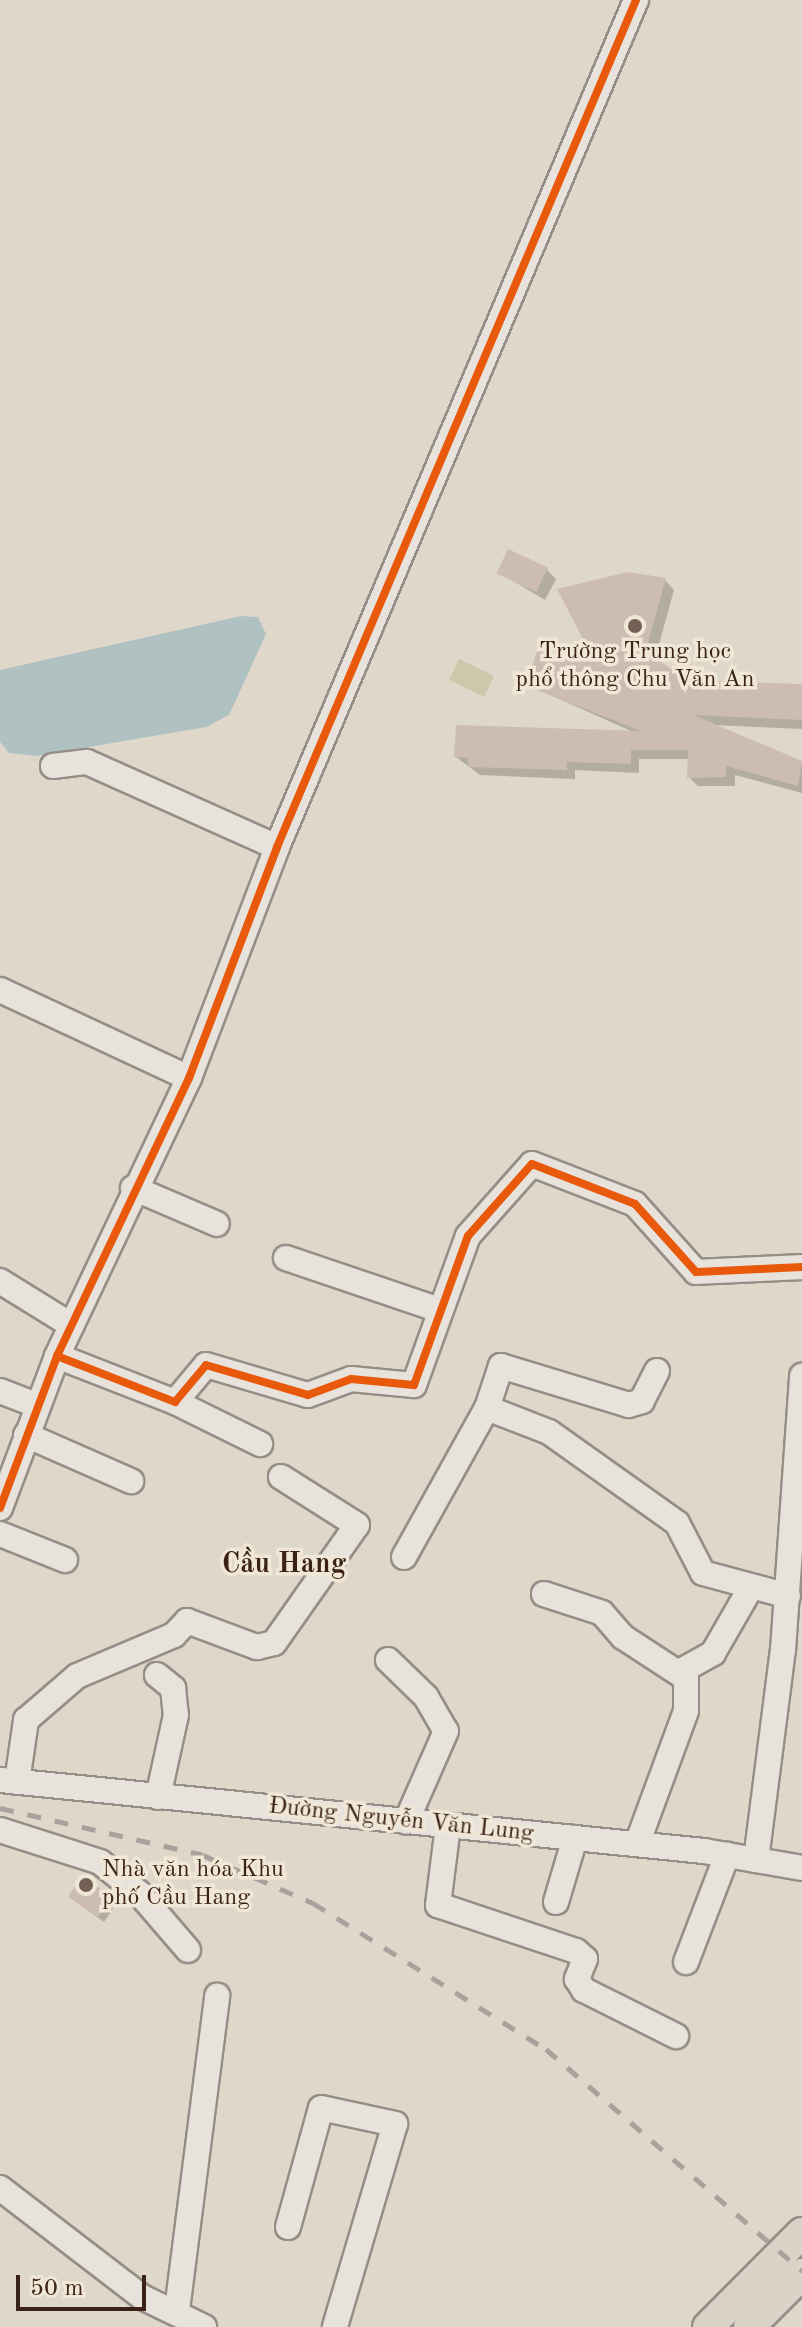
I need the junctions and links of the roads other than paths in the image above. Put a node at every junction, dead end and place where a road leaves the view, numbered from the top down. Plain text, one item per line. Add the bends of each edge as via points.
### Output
1 (636, 0) edge
2 (53, 766) dead end
3 (277, 847) junction
4 (0, 990) edge
5 (189, 1078) junction
6 (133, 1188) junction
7 (217, 1224) dead end
8 (286, 1258) dead end
9 (802, 1267) edge
10 (0, 1281) edge
11 (440, 1310) junction
12 (71, 1325) junction
13 (57, 1356) junction
14 (657, 1371) dead end
15 (802, 1376) edge
16 (0, 1391) edge
17 (175, 1402) junction
18 (37, 1405) junction
19 (487, 1408) junction
20 (26, 1435) junction
21 (260, 1444) dead end
22 (281, 1477) dead end
23 (131, 1481) dead end
24 (0, 1508) edge
25 (0, 1534) edge
26 (404, 1557) dead end
27 (65, 1560) dead end
28 (750, 1589) junction
29 (544, 1594) dead end
30 (788, 1596) junction
31 (388, 1660) dead end
32 (681, 1671) junction
33 (157, 1675) dead end
34 (9, 1781) edge
35 (158, 1797) junction
36 (406, 1822) junction
37 (448, 1826) junction
38 (0, 1830) edge
39 (575, 1838) junction
40 (637, 1844) junction
41 (727, 1855) junction
42 (756, 1860) junction
43 (802, 1868) edge
44 (556, 1902) dead end
45 (188, 1950) dead end
46 (686, 1962) dead end
47 (217, 1996) dead end
48 (676, 2036) dead end
49 (0, 2188) edge
50 (288, 2227) dead end
51 (802, 2233) edge
52 (802, 2274) edge
53 (177, 2310) junction
54 (204, 2327) edge
55 (335, 2327) edge
56 (708, 2327) edge
57 (749, 2327) edge

1 - 3 street
2 - 3 street via 87,762
3 - 5 street
4 - 5 street
5 - 6 street
6 - 7 street
6 - 12 street
8 - 11 street
9 - 11 street via 696,1272 635,1204 532,1164 468,1236
10 - 12 street
11 - 17 street via 410,1386 351,1379 308,1395 206,1365
12 - 13 street
13 - 17 street
13 - 18 street
14 - 19 street via 642,1401 629,1405 502,1365
15 - 30 street
16 - 18 street
17 - 21 street
18 - 20 street
19 - 26 street
19 - 28 street via 549,1432 677,1523 703,1573
20 - 23 street
20 - 24 street
22 - 34 street via 357,1525 274,1643 257,1647 187,1621 174,1635 77,1676 26,1720
25 - 27 street
28 - 30 street
28 - 32 street via 713,1653
29 - 32 street via 602,1613 623,1637
30 - 42 street
31 - 36 street via 426,1697 446,1731
32 - 40 street via 686,1711
33 - 35 street via 173,1688 176,1715
34 - 35 street, Đường Nguyễn Văn Lung
35 - 36 street, Đường Nguyễn Văn Lung
36 - 37 street, Đường Nguyễn Văn Lung
37 - 39 street, Đường Nguyễn Văn Lung
37 - 48 street via 438,1905 576,1951 585,1959 577,1979 584,1990
38 - 45 street via 100,1862 139,1893
39 - 40 street, Đường Nguyễn Văn Lung
39 - 44 street
40 - 41 street, Đường Nguyễn Văn Lung
41 - 42 street, Đường Nguyễn Văn Lung
41 - 46 street
42 - 43 street, Đường Nguyễn Văn Lung
47 - 53 street
49 - 53 street via 142,2297
50 - 55 street via 321,2108 395,2124
51 - 56 main road
52 - 57 main road
53 - 54 street

